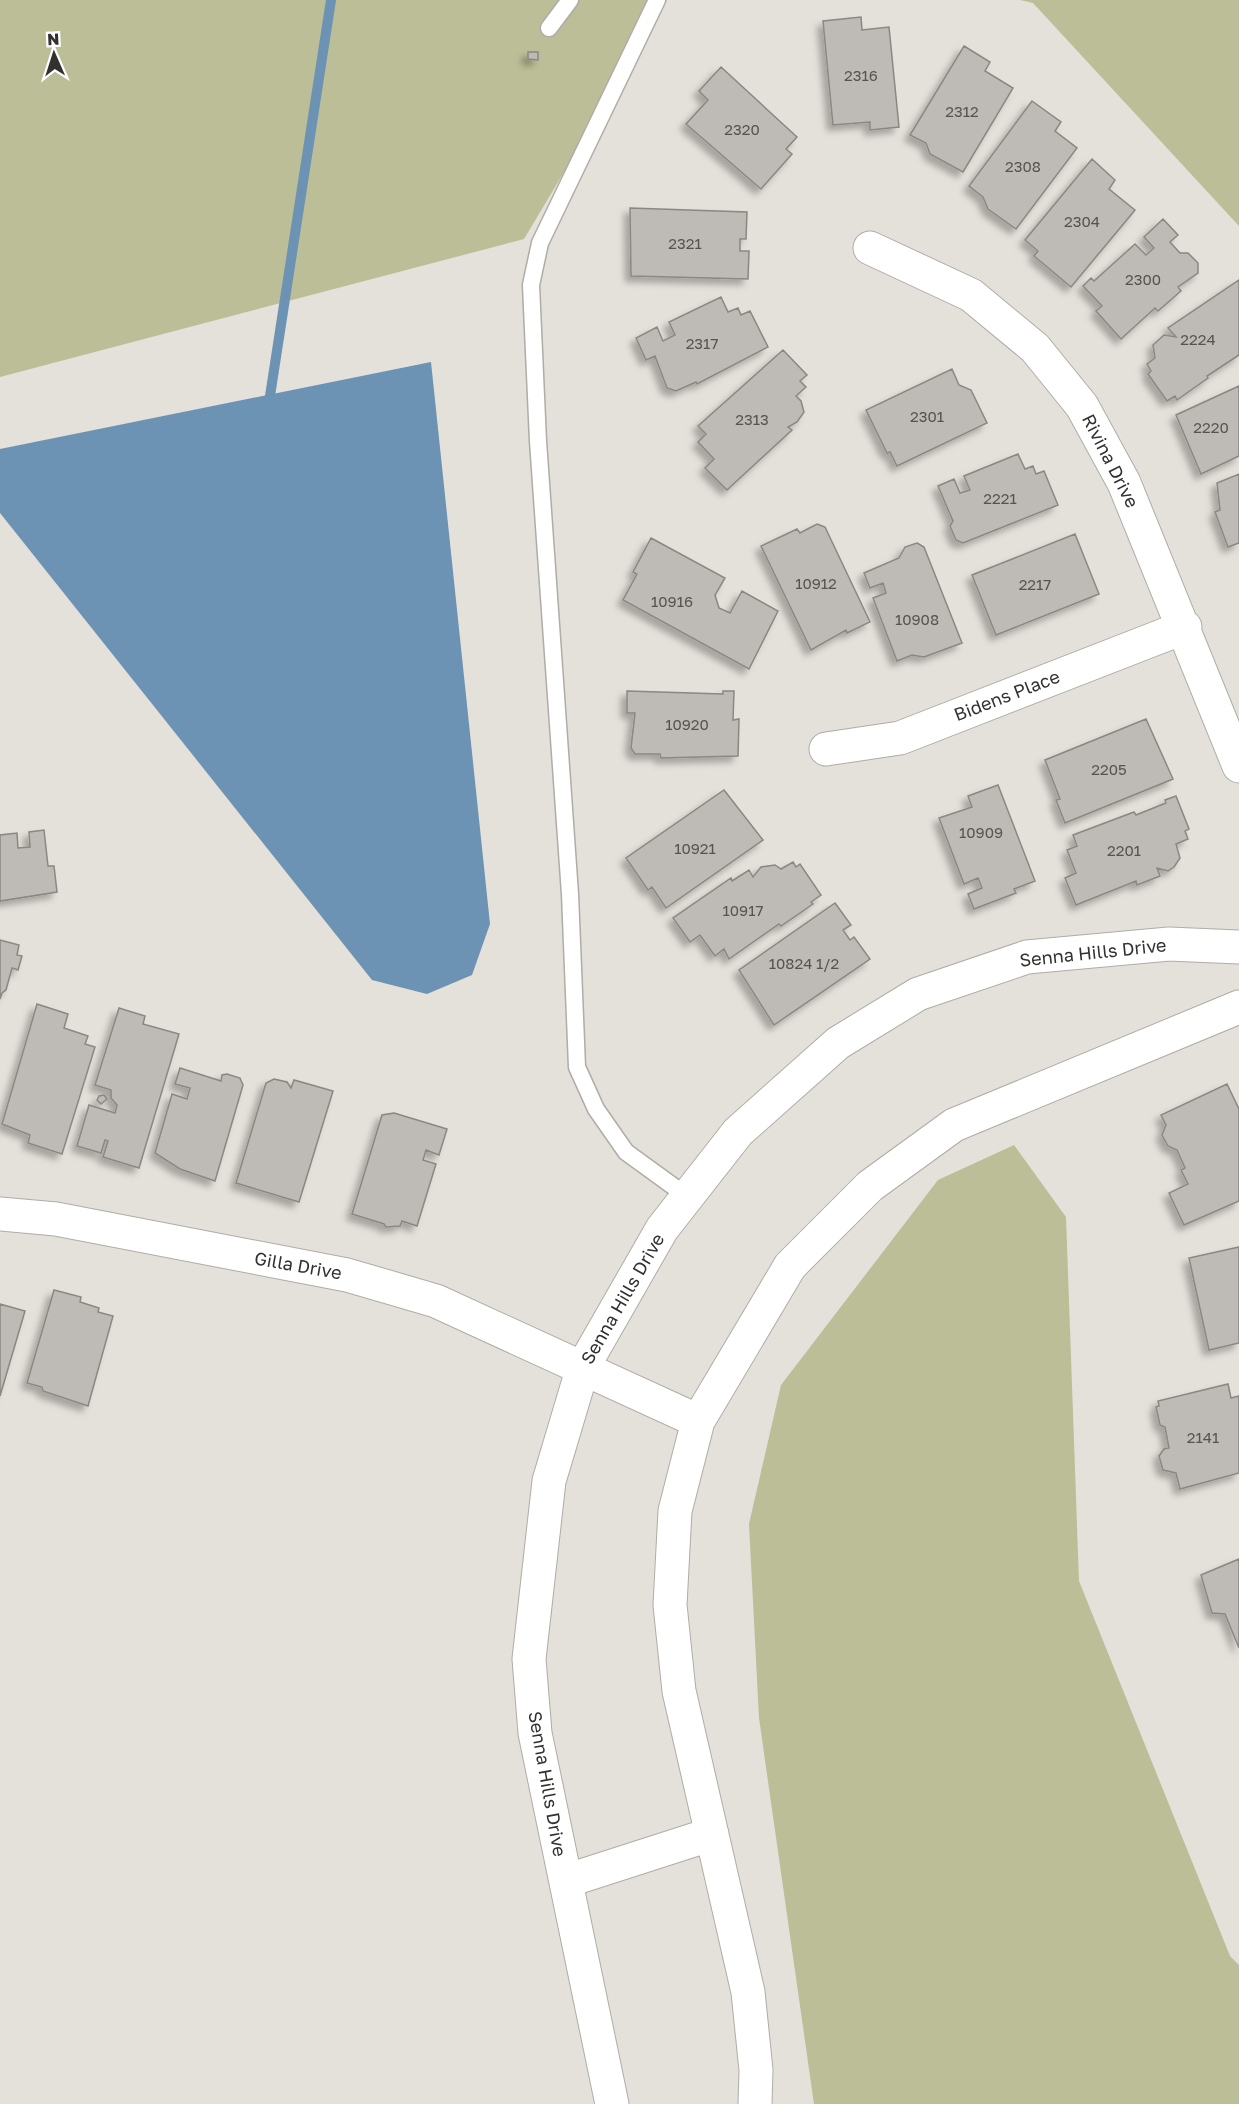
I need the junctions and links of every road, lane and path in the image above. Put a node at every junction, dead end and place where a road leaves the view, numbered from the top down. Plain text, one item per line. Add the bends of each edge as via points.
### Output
1 (570, 0) edge
2 (657, 0) edge
3 (549, 28) dead end
4 (870, 248) dead end
5 (1185, 627) junction
6 (826, 750) dead end
7 (1239, 766) edge
8 (1239, 947) edge
9 (1239, 1007) edge
10 (688, 1197) junction
11 (0, 1214) edge
12 (583, 1367) junction
13 (698, 1421) junction
14 (712, 1834) junction
15 (566, 1881) junction
16 (612, 2104) edge
17 (755, 2104) edge

1 - 3 lane
2 - 10 lane via 540,243 531,285 570,894 577,1066 596,1109 626,1152
4 - 5 street, Rivina Drive via 971,295 1035,348 1082,406 1124,483
5 - 6 street, Bidens Place via 900,738
5 - 7 street, Rivina Drive
8 - 10 street, Senna Hills Drive via 1169,944 1027,957 918,994 838,1043 738,1132
9 - 13 street via 954,1125 870,1186 790,1266
10 - 12 street, Senna Hills Drive via 662,1229
11 - 12 street, Gilla Drive via 56,1219 347,1275 436,1301
12 - 13 street, Gilla Drive
12 - 15 street, Senna Hills Drive via 549,1481 529,1659 535,1733
13 - 14 street via 675,1511 670,1605 679,1691
14 - 15 street
14 - 17 street via 748,1992 756,2070
15 - 16 street, Senna Hills Drive

